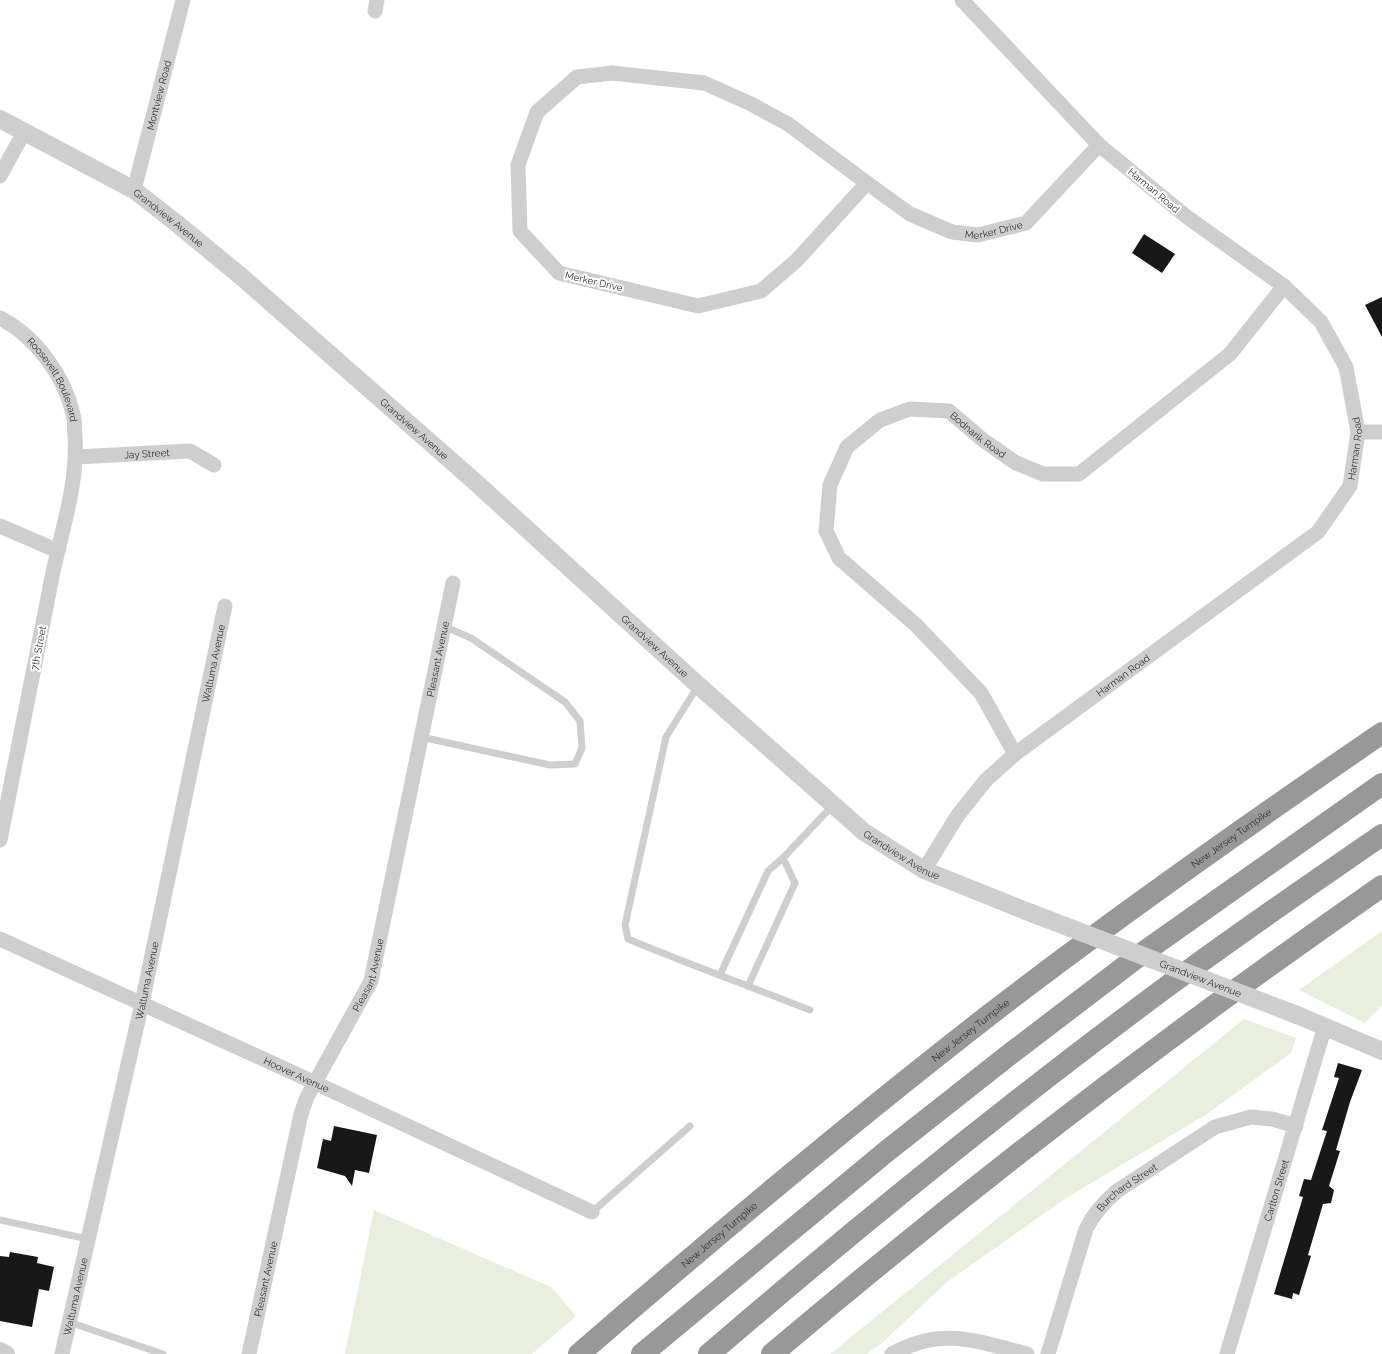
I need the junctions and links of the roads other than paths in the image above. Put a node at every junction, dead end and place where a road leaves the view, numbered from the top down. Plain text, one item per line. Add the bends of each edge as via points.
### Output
1 (183, 0) edge
2 (962, 0) edge
3 (0, 119) edge
4 (24, 132) junction
5 (1099, 145) junction
6 (0, 176) edge
7 (867, 182) junction
8 (134, 190) junction
9 (1284, 286) junction
10 (0, 318) edge
11 (1358, 432) junction
12 (1382, 432) edge
13 (76, 457) junction
14 (214, 465) dead end
15 (0, 526) edge
16 (58, 551) junction
17 (453, 583) dead end
18 (225, 606) dead end
19 (443, 626) junction
20 (698, 685) junction
21 (1382, 733) edge
22 (421, 737) junction
23 (1015, 754) junction
24 (1382, 784) edge
25 (833, 805) junction
26 (1382, 835) edge
27 (0, 840) edge
28 (783, 858) junction
29 (924, 870) junction
30 (1382, 886) edge
31 (0, 939) edge
32 (720, 975) junction
33 (748, 986) junction
34 (142, 1003) junction
35 (810, 1010) dead end
36 (1325, 1026) junction
37 (1382, 1051) edge
38 (315, 1082) junction
39 (690, 1126) dead end
40 (1296, 1126) junction
41 (592, 1212) joint
42 (0, 1220) edge
43 (88, 1239) junction
44 (69, 1322) junction
45 (0, 1351) edge
46 (6, 1354) edge
47 (62, 1354) edge
48 (163, 1354) edge
49 (249, 1354) edge
50 (579, 1354) edge
51 (642, 1354) edge
52 (709, 1354) edge
53 (772, 1354) edge
54 (892, 1354) edge
55 (1027, 1354) edge
56 (1048, 1354) edge
57 (1227, 1354) edge

1 - 8 street, Montview Road
2 - 5 street, Harman Road
3 - 4 street, Grandview Avenue
4 - 6 street
4 - 8 street, Grandview Avenue
5 - 7 street, Merker Drive via 1026,223 978,235 952,232 910,214
5 - 9 street, Harman Road via 1187,217
7 - 7 street, Merker Drive via 788,124 704,83 612,73 577,77 537,112 518,165 520,231 559,273 698,306 761,291 796,261
8 - 20 street, Grandview Avenue via 243,278 473,480
9 - 11 street, Harman Road via 1322,322 1346,367
9 - 23 street, Bodnarik Road via 1230,354 1079,474 1042,474 1016,463 983,440 949,411 910,409 880,420 847,447 830,485 826,531 839,558 916,625 981,693
10 - 13 street, Roosevelt Boulevard via 15,326 39,348 61,381 74,415
11 - 12 street
11 - 23 street, Harman Road via 1350,486 1318,532
13 - 14 street, Jay Street via 190,451
13 - 16 street, 7th Street via 73,489
15 - 16 street
16 - 27 street, 7th Street
17 - 19 street, Pleasant Avenue
18 - 34 street, Waltuma Avenue
19 - 22 street, Pleasant Avenue
19 - 22 lane via 471,638 565,702 580,721 582,748 575,764 550,765
20 - 25 street, Grandview Avenue
20 - 32 lane via 666,737 625,925 628,939
21 - 50 highway, New Jersey Turnpike via 1232,837 989,1015 767,1195
22 - 38 street, Pleasant Avenue via 371,981
23 - 29 street, Harman Road via 986,780 958,815
24 - 51 highway via 1144,952 1021,1046 875,1161
25 - 28 lane
25 - 29 street, Grandview Avenue via 864,832
26 - 52 highway via 1170,984 1040,1083 807,1270
28 - 32 lane via 768,870
28 - 33 lane via 795,883
29 - 36 street, Grandview Avenue, bridge
30 - 53 highway via 1198,1017 1065,1116
31 - 34 street, Hoover Avenue
32 - 33 lane
33 - 35 lane
34 - 38 street, Hoover Avenue
34 - 43 street, Waltuma Avenue
36 - 37 street, Grandview Avenue
36 - 40 street, Carlton Street
38 - 41 street, Hoover Avenue
38 - 49 street, Pleasant Avenue via 301,1114
39 - 41 lane
40 - 56 street, Burchard Street via 1272,1119 1252,1117 1215,1127 1117,1191 1103,1203 1092,1216 1086,1230
40 - 57 street, Carlton Street
42 - 43 lane
43 - 44 street, Waltuma Avenue
44 - 47 street, Waltuma Avenue
44 - 48 lane
45 - 46 street
54 - 55 street via 908,1344 948,1337 970,1339

